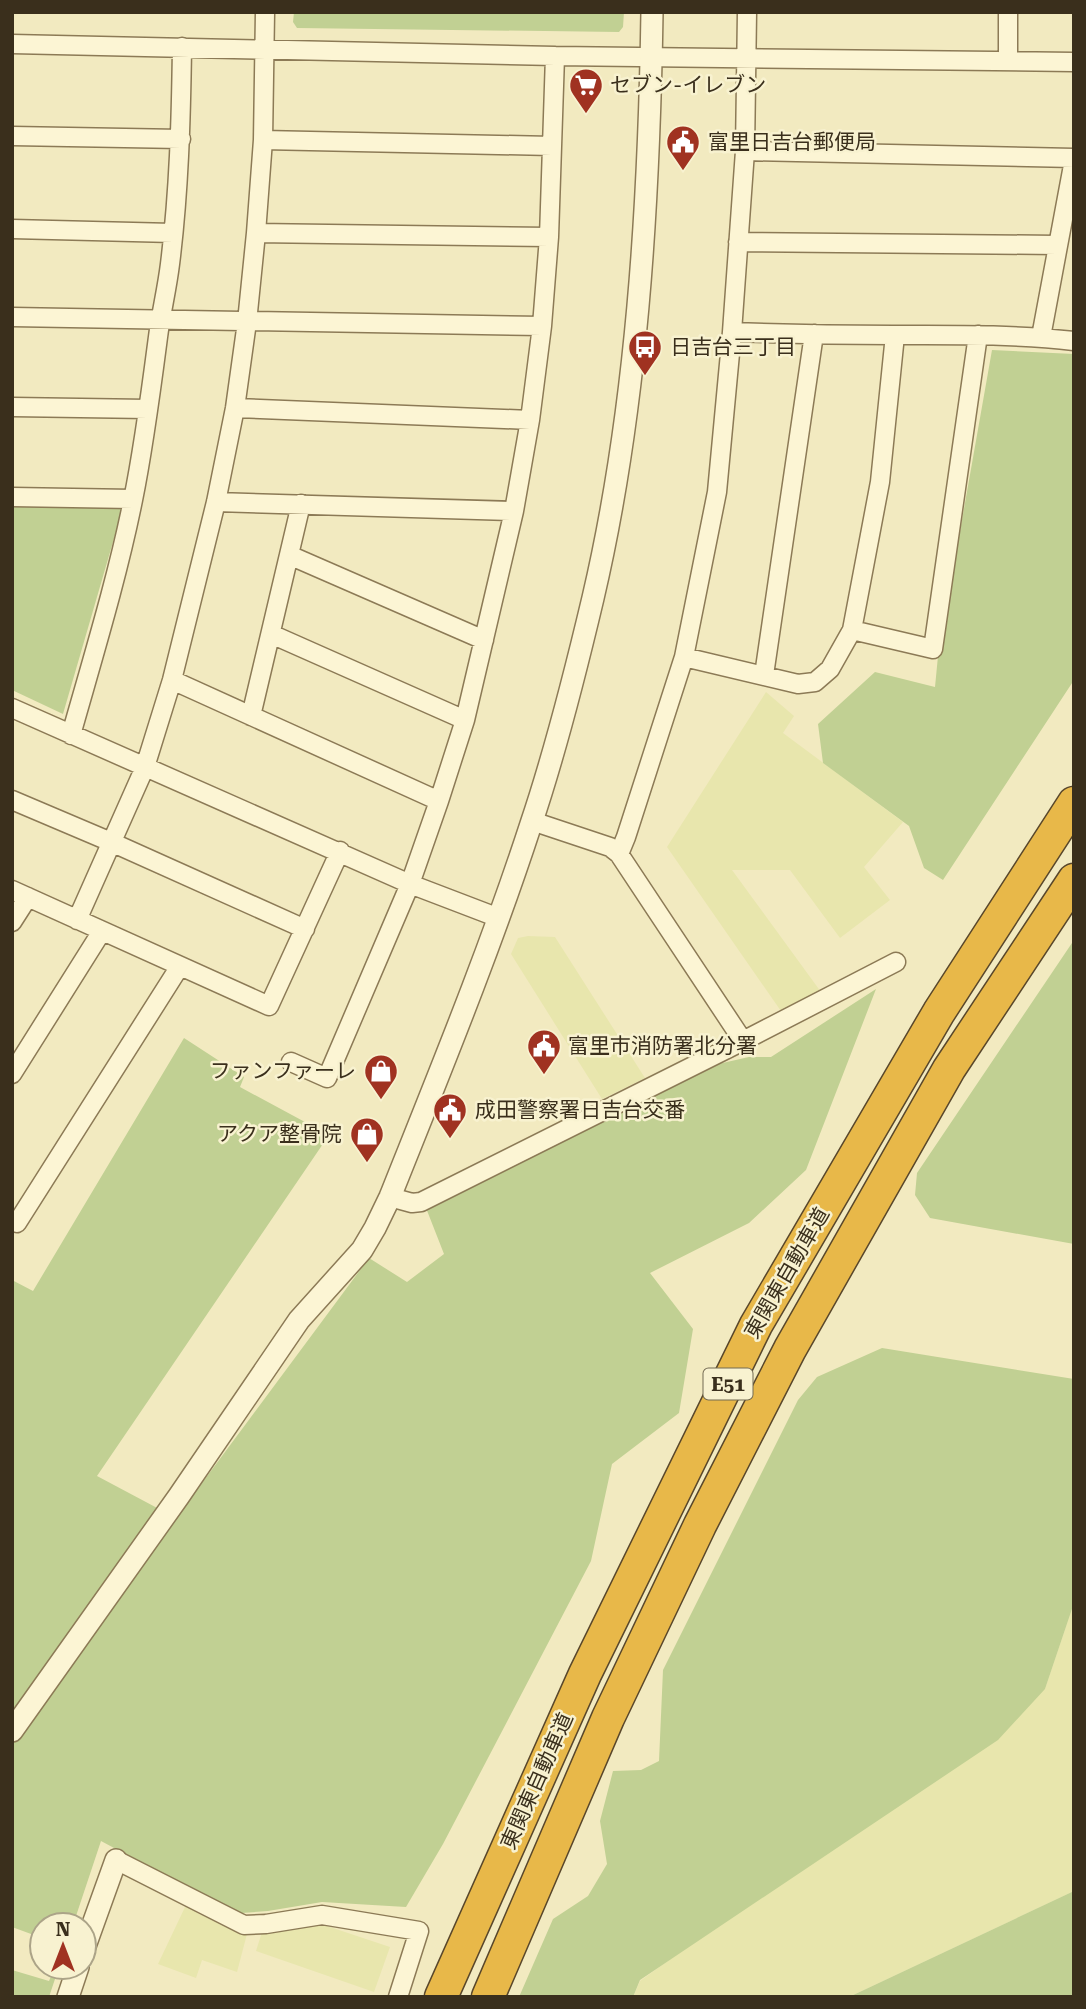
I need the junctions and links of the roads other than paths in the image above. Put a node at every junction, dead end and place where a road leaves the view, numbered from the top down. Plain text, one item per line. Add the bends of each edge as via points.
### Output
1 (265, 12) edge
2 (652, 12) edge
3 (747, 12) edge
4 (1008, 12) edge
5 (12, 44) edge
6 (182, 47) junction
7 (264, 49) junction
8 (555, 56) junction
9 (651, 57) junction
10 (746, 58) junction
11 (1008, 61) junction
12 (1074, 62) edge
13 (12, 136) edge
14 (181, 139) junction
15 (263, 140) junction
16 (552, 146) junction
17 (745, 151) junction
18 (1074, 159) edge
19 (12, 229) edge
20 (173, 233) junction
21 (257, 233) junction
22 (549, 237) junction
23 (738, 242) junction
24 (1057, 246) junction
25 (12, 317) edge
26 (160, 320) junction
27 (247, 322) junction
28 (542, 326) junction
29 (732, 332) junction
30 (814, 334) junction
31 (895, 335) junction
32 (978, 335) junction
33 (1041, 337) junction
34 (1074, 341) edge
35 (12, 407) edge
36 (235, 408) junction
37 (148, 409) junction
38 (530, 420) junction
39 (12, 497) edge
40 (133, 499) junction
41 (216, 502) junction
42 (301, 504) junction
43 (514, 511) junction
44 (289, 555) junction
45 (852, 630) junction
46 (271, 634) junction
47 (484, 640) junction
48 (684, 657) junction
49 (764, 675) junction
50 (172, 680) junction
51 (12, 708) edge
52 (251, 716) junction
53 (465, 720) junction
54 (71, 735) junction
55 (145, 767) junction
56 (12, 800) edge
57 (439, 801) junction
58 (1074, 803) edge
59 (532, 821) junction
60 (111, 842) junction
61 (340, 851) junction
62 (619, 854) junction
63 (1074, 880) edge
64 (410, 884) junction
65 (20, 894) edge
66 (499, 918) junction
67 (77, 920) junction
68 (12, 922) edge
69 (304, 929) junction
70 (102, 931) junction
71 (896, 962) dead end
72 (180, 966) junction
73 (743, 1041) junction
74 (291, 1062) dead end
75 (12, 1074) edge
76 (390, 1198) junction
77 (12, 1221) edge
78 (12, 1731) edge
79 (116, 1860) joint
80 (98, 1911) edge
81 (398, 1997) edge
82 (441, 1997) edge
83 (488, 1997) edge

1 - 7 street
2 - 9 street
3 - 10 street
4 - 11 street
5 - 6 street
6 - 7 street
6 - 14 street
7 - 8 street
7 - 15 street
8 - 9 street
8 - 16 street
9 - 10 street
9 - 59 street via 642,248 616,484 565,710
10 - 11 street
10 - 17 street
11 - 12 street
13 - 14 street
14 - 20 street
15 - 16 street
15 - 21 street
16 - 22 street
17 - 18 street
17 - 23 street
18 - 24 street
19 - 20 street
20 - 26 street
21 - 22 street
21 - 27 street
22 - 28 street
23 - 24 street
23 - 29 street
24 - 33 street
25 - 26 street
26 - 27 street
26 - 37 street
27 - 28 street
27 - 36 street
28 - 38 street
29 - 30 street
29 - 48 street via 717,492
30 - 31 street
30 - 49 street
31 - 32 street
31 - 45 street via 880,482
32 - 33 street
32 - 45 street via 933,649
33 - 34 street
35 - 37 street
36 - 38 street
36 - 41 street
37 - 40 street
38 - 43 street
39 - 40 street
40 - 54 street
41 - 42 street
41 - 50 street
42 - 43 street
42 - 44 street
43 - 47 street
44 - 46 street
44 - 47 street
45 - 49 street via 830,669 816,682 799,684
46 - 52 street
46 - 53 street
47 - 53 street
48 - 49 street
48 - 62 street
50 - 52 street
50 - 55 street
51 - 54 street
52 - 57 street
53 - 57 street
54 - 55 street
55 - 60 street
55 - 61 street
56 - 60 street
57 - 64 street
58 - 82 highway, 東関東自動車道 / E51 via 939,1012 756,1325 585,1674
59 - 62 street
59 - 66 street
60 - 67 street
60 - 69 street
61 - 64 street
61 - 69 street
62 - 73 street
63 - 83 highway, 東関東自動車道 / E51 via 949,1069 790,1349 608,1718
64 - 66 street
64 - 74 street via 327,1078
65 - 67 street
65 - 68 street
66 - 76 street
67 - 70 street
69 - 72 street via 269,1006
70 - 72 street
70 - 75 street
71 - 73 street
72 - 77 street via 17,1223
73 - 76 street via 421,1202
76 - 78 street via 362,1250 299,1320
79 - 80 street
79 - 81 street via 244,1925 322,1915 419,1931

